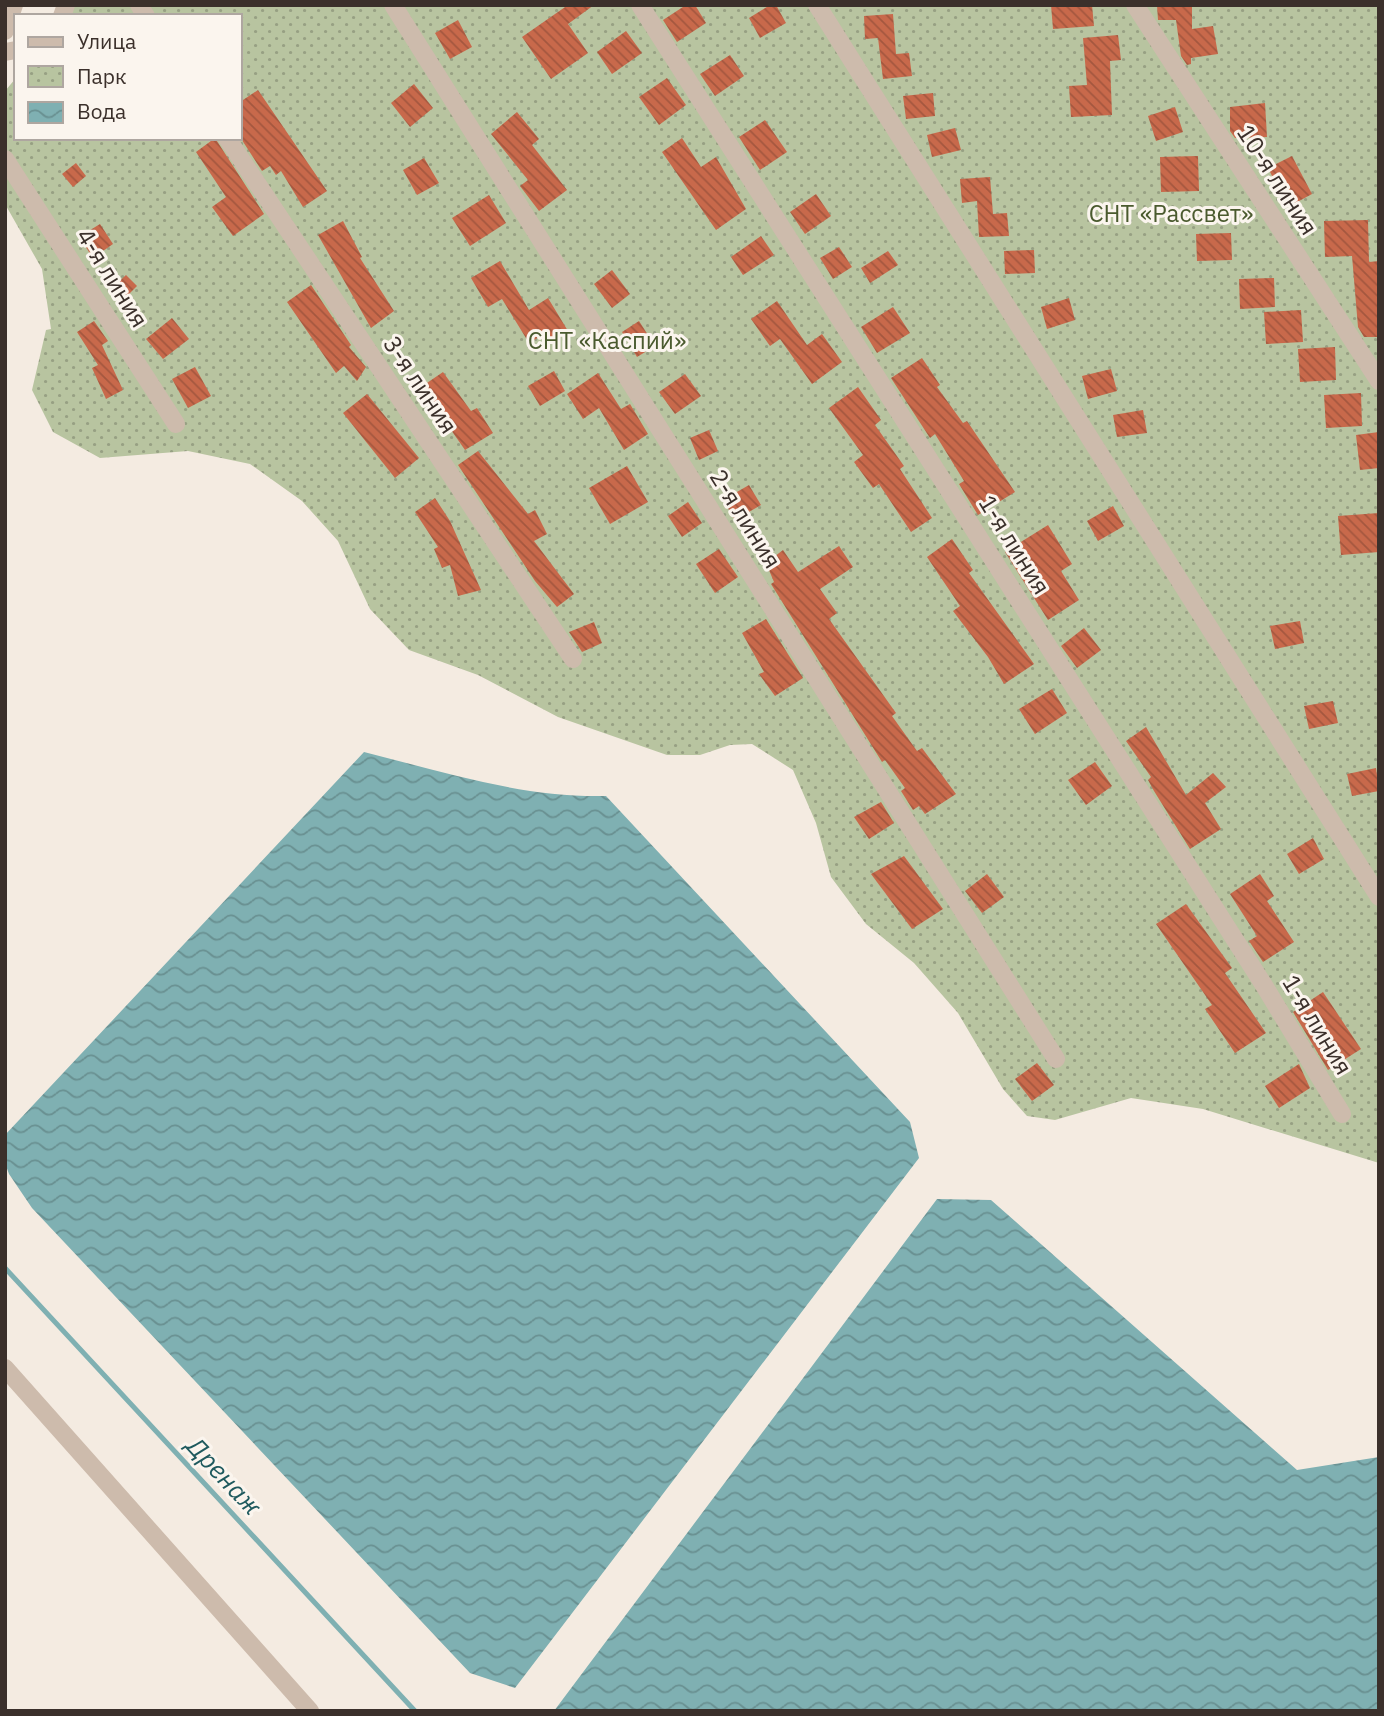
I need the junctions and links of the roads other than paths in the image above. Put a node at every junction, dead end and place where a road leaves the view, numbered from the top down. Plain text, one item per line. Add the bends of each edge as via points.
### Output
1 (14, 5) edge
2 (393, 5) edge
3 (640, 5) edge
4 (817, 5) edge
5 (1135, 5) edge
6 (5, 31) edge
7 (228, 140) edge
8 (5, 159) edge
9 (1379, 381) edge
10 (176, 424) dead end
11 (573, 659) dead end
12 (1379, 897) edge
13 (1056, 1059) dead end
14 (1342, 1114) dead end
15 (5, 1368) edge
16 (310, 1711) edge

1 - 6 street
2 - 13 street, 2-я линия
3 - 14 street, 1-я линия
4 - 12 street
5 - 9 street, 10-я линия
7 - 11 street, 3-я линия
8 - 10 street, 4-я линия
15 - 16 street

